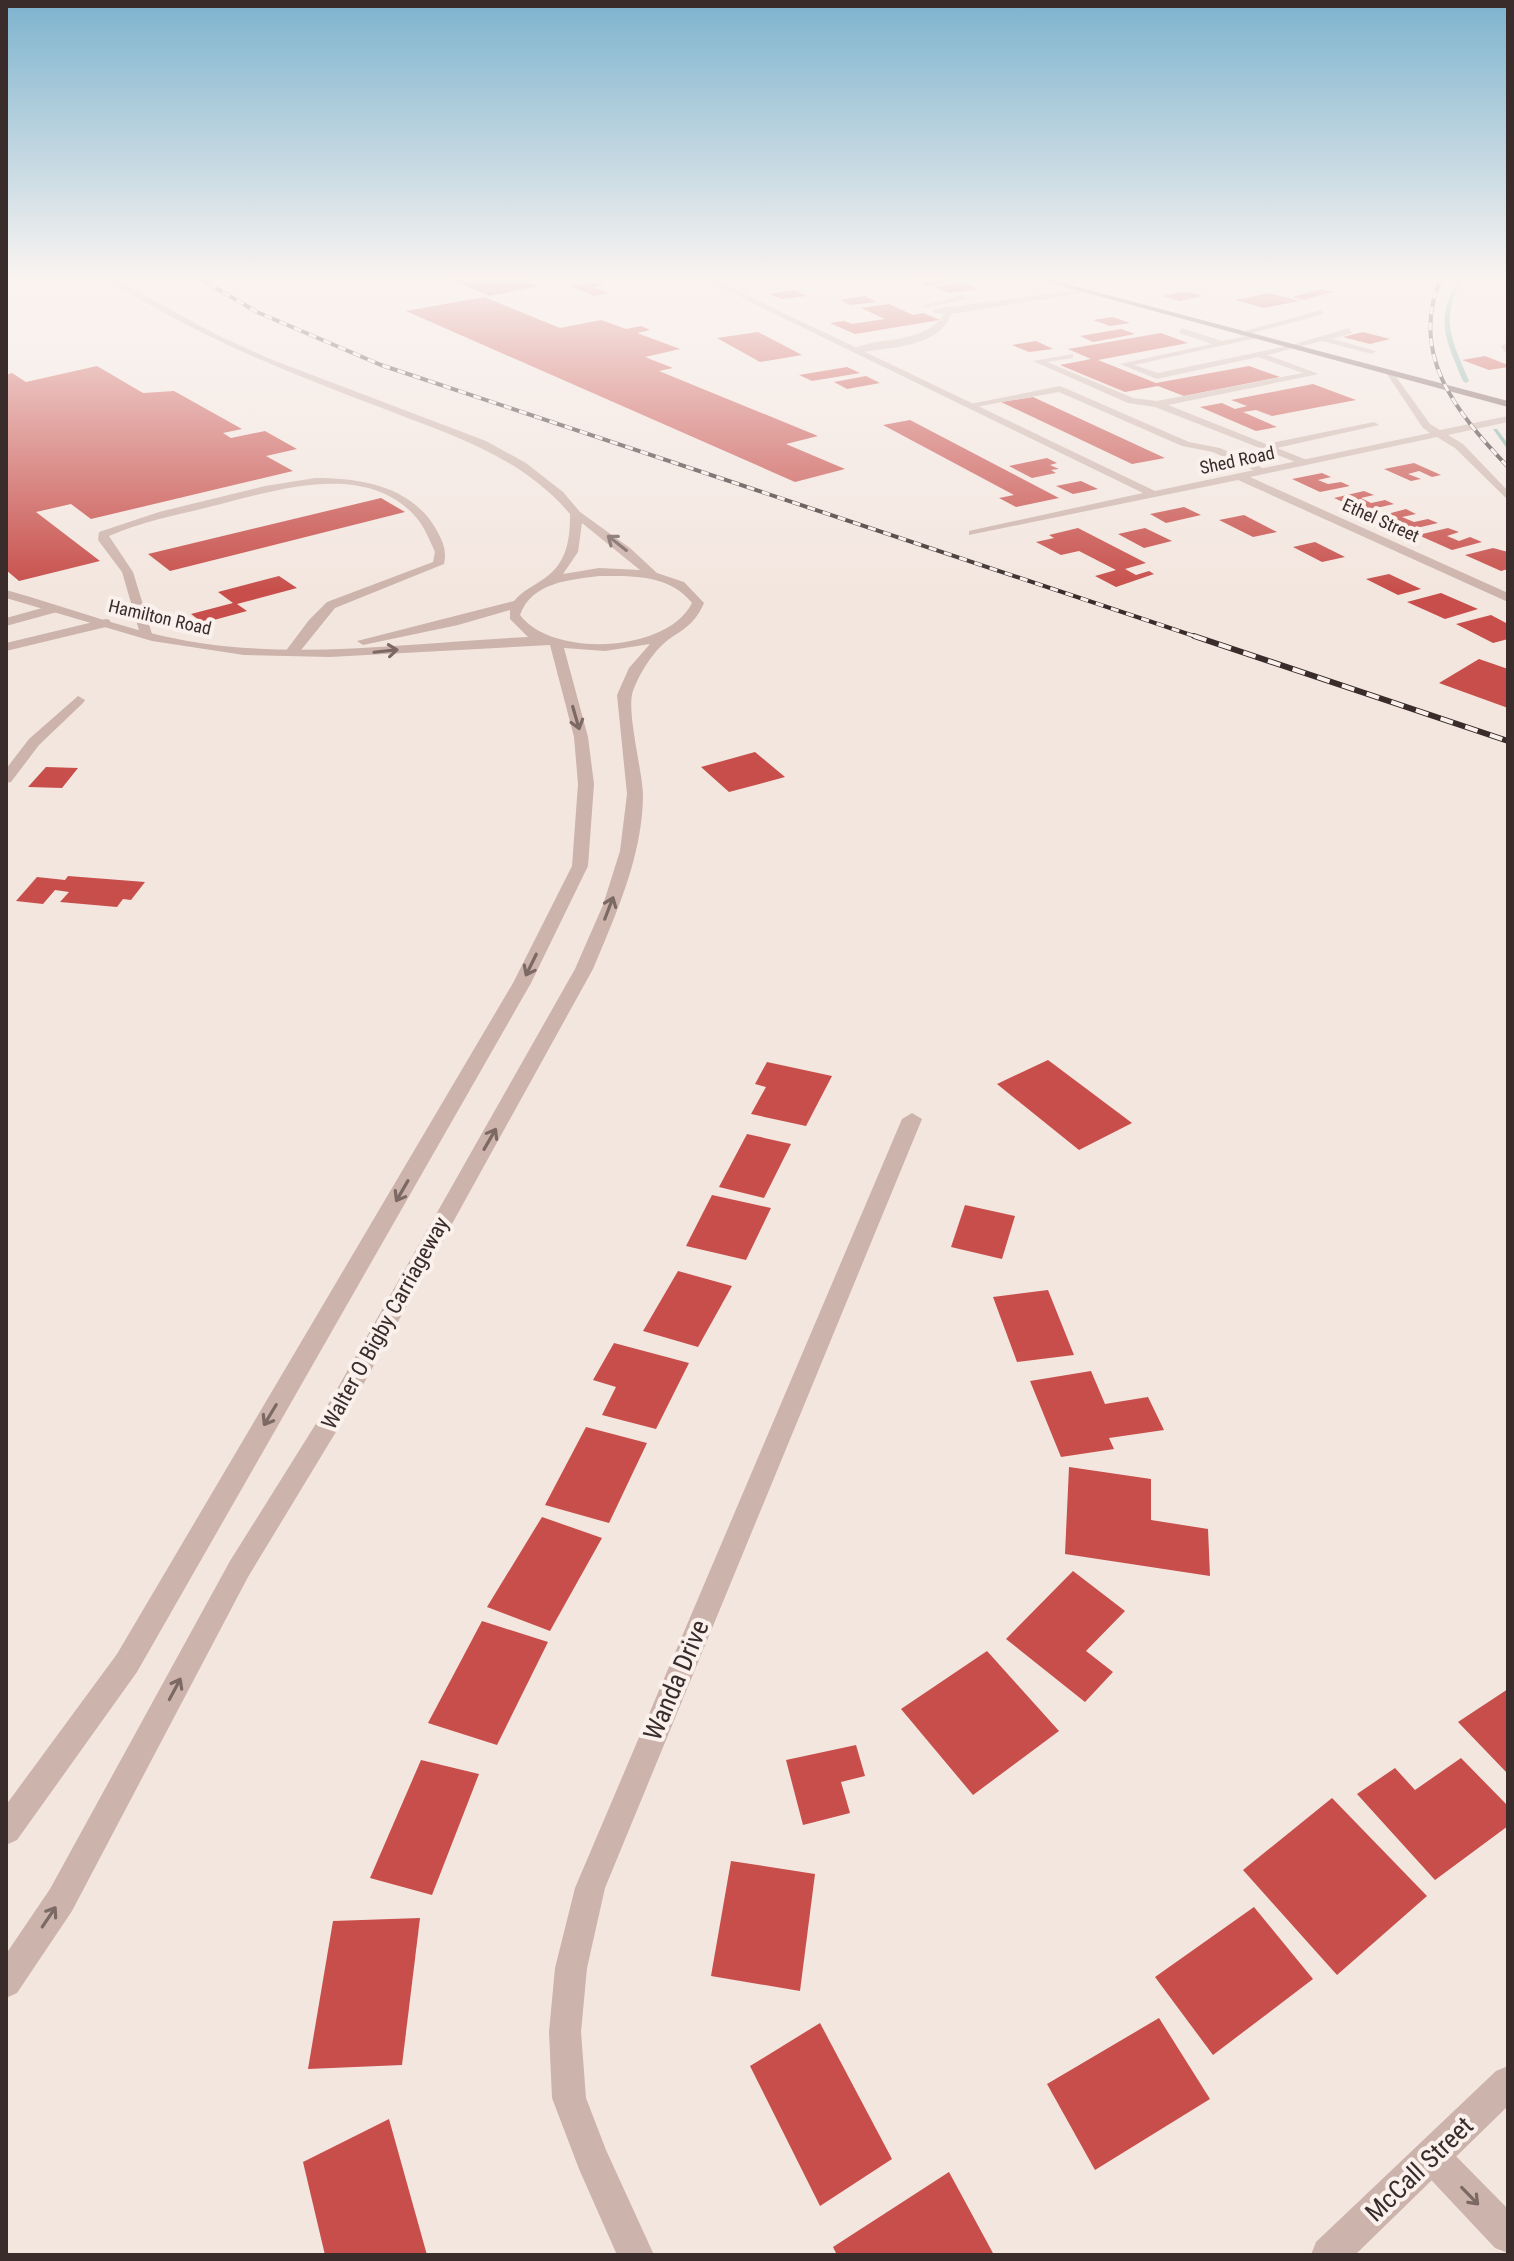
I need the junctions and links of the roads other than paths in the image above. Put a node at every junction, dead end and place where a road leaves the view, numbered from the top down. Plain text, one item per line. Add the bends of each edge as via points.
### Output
1 (321, 382) edge
2 (921, 382) edge
3 (1085, 382) edge
4 (1275, 382) edge
5 (1397, 382) edge
6 (1421, 382) edge
7 (1131, 401) junction
8 (1157, 404) junction
9 (1508, 404) edge
10 (970, 405) junction
11 (1101, 407) junction
12 (1508, 419) edge
13 (1374, 425) dead end
14 (1436, 434) junction
15 (1266, 447) junction
16 (1303, 462) junction
17 (1264, 471) junction
18 (1239, 476) junction
19 (1153, 494) junction
20 (1508, 497) edge
21 (576, 514) junction
22 (973, 533) dead end
23 (654, 576) junction
24 (547, 582) junction
25 (6, 594) edge
26 (1508, 598) edge
27 (516, 604) junction
28 (53, 609) junction
29 (6, 622) edge
30 (106, 623) junction
31 (146, 634) junction
32 (664, 637) junction
33 (550, 641) junction
34 (6, 647) edge
35 (292, 652) junction
36 (308, 652) junction
37 (78, 700) dead end
38 (6, 779) edge
39 (912, 1119) dead end
40 (6, 1830) edge
41 (6, 1982) edge
42 (1508, 2083) edge
43 (1432, 2156) junction
44 (1508, 2235) edge
45 (636, 2255) edge
46 (1329, 2255) edge

1 - 21 street via 482,443 522,465
2 - 10 street
3 - 7 street
4 - 8 street
5 - 14 street
6 - 9 main road
7 - 8 street
7 - 11 street
8 - 15 street
10 - 11 street via 1060,389
10 - 19 street
11 - 17 street
12 - 14 street, Shed Road
13 - 15 street
14 - 16 street, Shed Road
14 - 20 street via 1459,446
15 - 16 street
16 - 17 street, Shed Road
17 - 18 street, Shed Road
18 - 19 street, Shed Road
18 - 26 street, Ethel Street
19 - 22 street, Shed Road
23 -> 21 street
21 - 24 street via 573,553
23 - 24 street, Walter O Bigby Carriageway via 599,572
23 - 32 street, Walter O Bigby Carriageway via 676,582 698,603 696,615 684,627
24 - 27 street, Walter O Bigby Carriageway
25 - 28 street, Hamilton Road
27 - 33 street via 514,615 521,626
27 - 36 street, Hamilton Road
28 - 29 street
28 - 30 street, Hamilton Road
30 - 31 street, Hamilton Road
30 - 34 street
31 - 35 street, Hamilton Road via 199,647
31 - 35 street via 128,570 103,534 312,481 366,484 412,506 441,552 438,564 331,605
32 - 33 street, Walter O Bigby Carriageway via 611,647
41 -> 32 street, Walter O Bigby Carriageway via 61,1900 239,1569 340,1405 584,969 628,851 635,794 624,695 636,668
36 -> 33 street, Hamilton Road via 348,655 463,643
33 -> 40 street via 581,737 586,784 580,866 522,983 127,1663
35 - 36 street, Hamilton Road
37 - 38 street via 34,742
39 - 45 street, Wanda Drive via 590,1888 571,1968 565,2032 569,2098
42 - 43 street, McCall Street
43 -> 44 street
43 - 46 street, McCall Street

